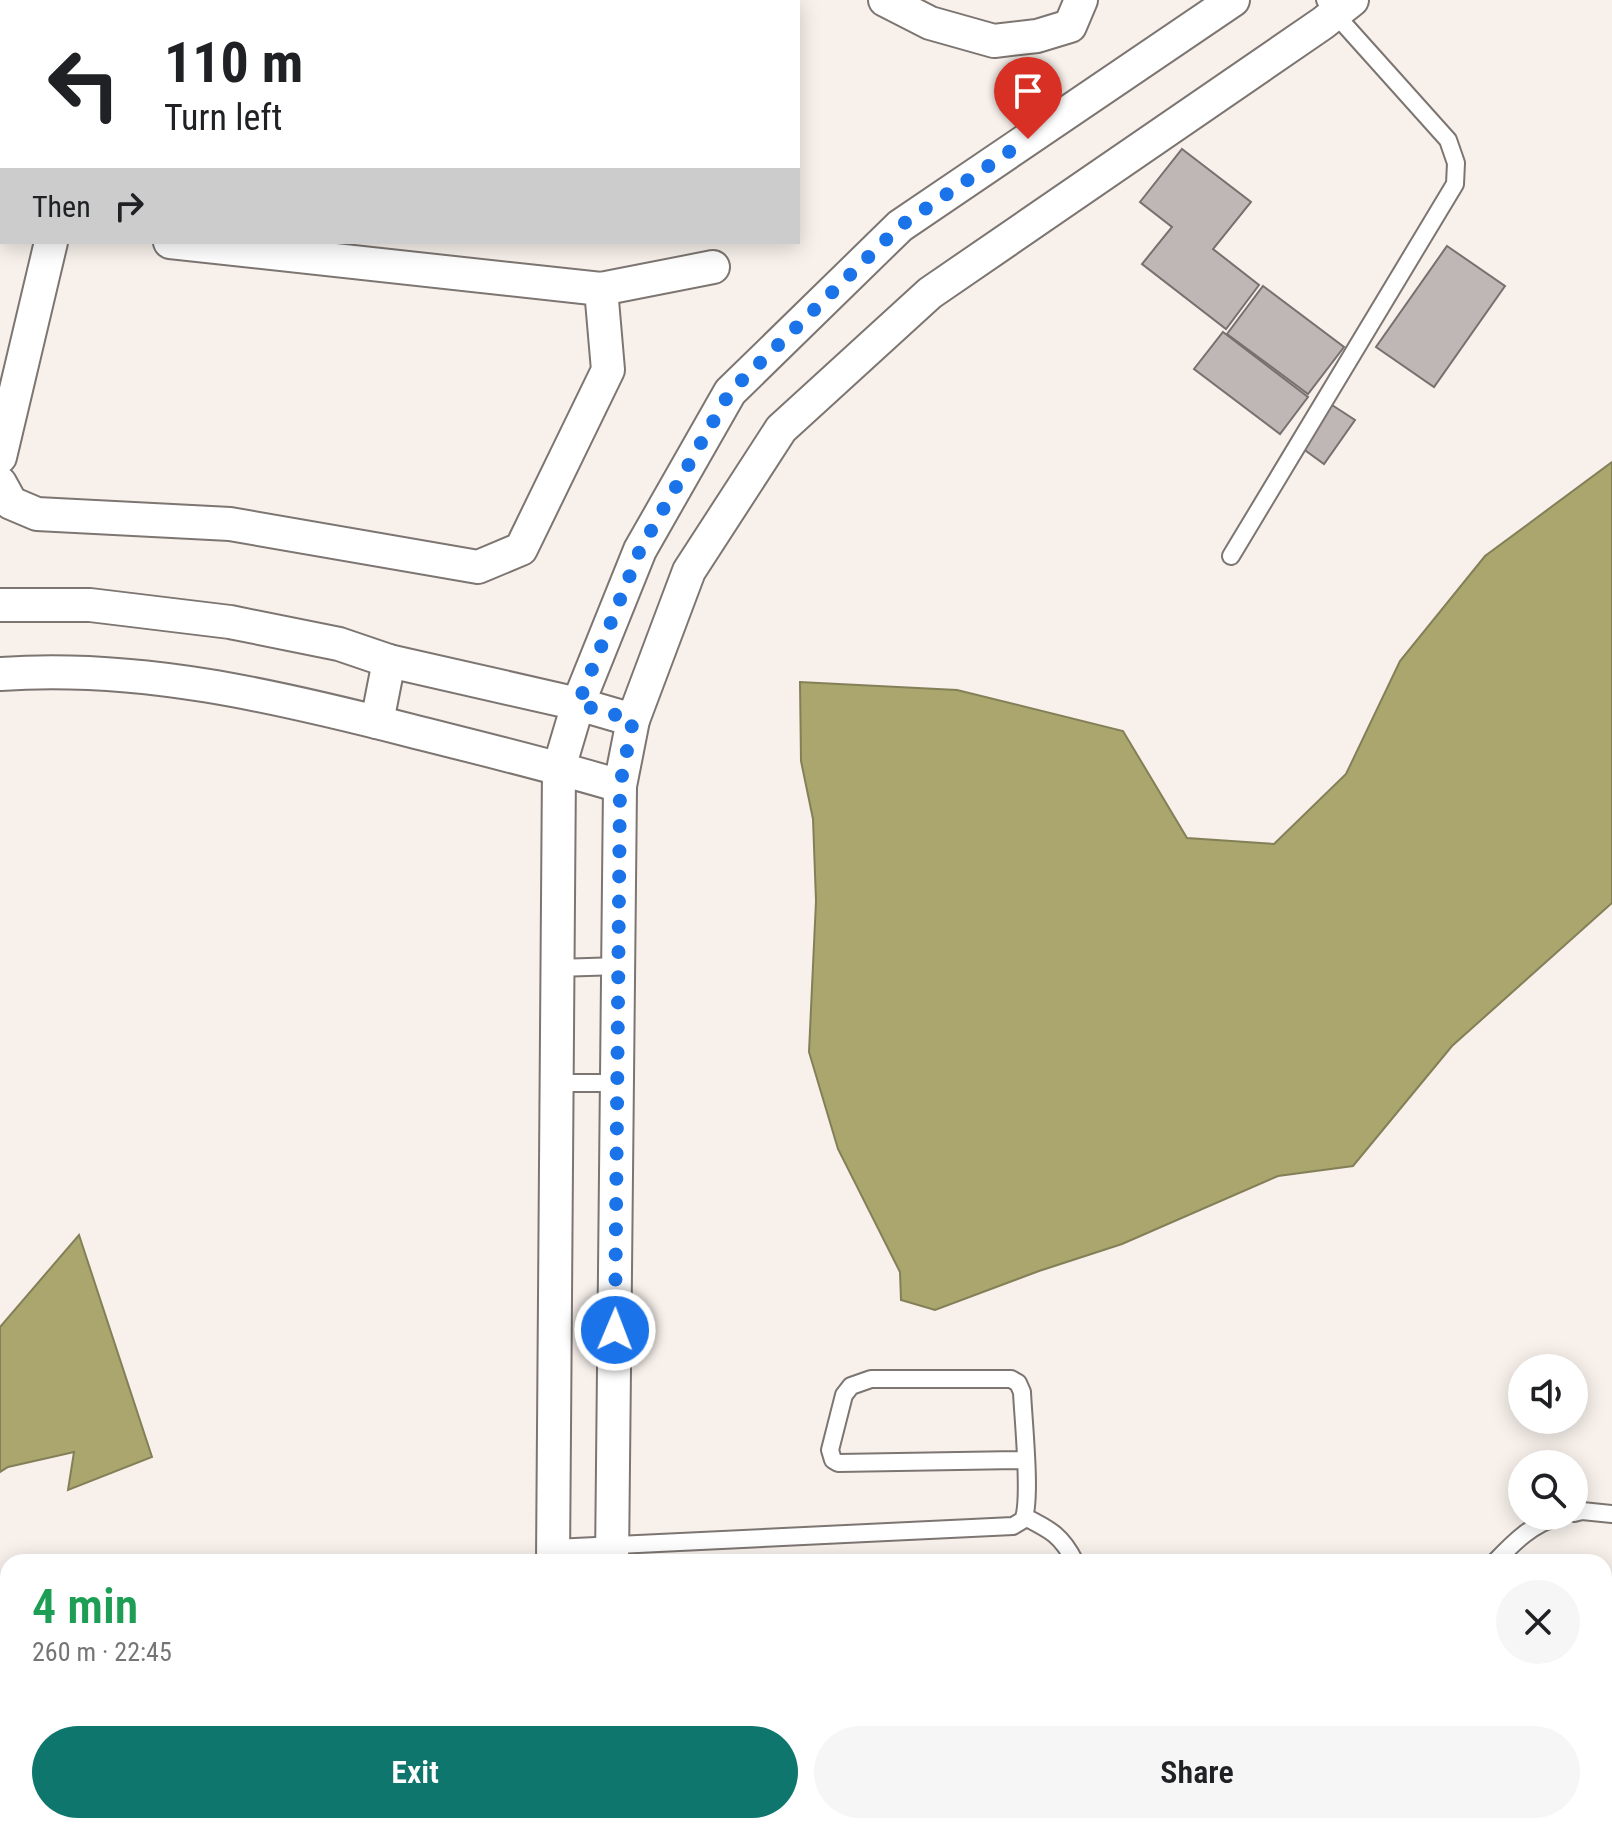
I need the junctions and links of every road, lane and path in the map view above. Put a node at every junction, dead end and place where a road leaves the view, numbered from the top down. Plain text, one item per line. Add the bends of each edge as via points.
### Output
1 (885, 0) edge
2 (1081, 0) edge
3 (1233, 0) edge
4 (1337, 5) edge
5 (51, 244) edge
6 (188, 244) edge
7 (713, 267) dead end
8 (601, 289) junction
9 (0, 457) edge
10 (0, 483) edge
11 (1231, 556) dead end
12 (0, 605) edge
13 (389, 661) junction
14 (0, 674) edge
15 (578, 704) junction
16 (633, 720) junction
17 (377, 722) junction
18 (559, 768) junction
19 (620, 786) junction
20 (620, 966) junction
21 (556, 968) junction
22 (555, 1083) junction
23 (618, 1083) junction
24 (1025, 1460) junction
25 (1588, 1512) edge
26 (1612, 1514) edge
27 (1025, 1517) junction
28 (1531, 1530) edge
29 (554, 1554) edge
30 (612, 1554) edge
31 (1071, 1554) edge
32 (1503, 1554) edge

1 - 2 street via 930,23 994,41 1070,26
3 - 15 street via 900,226 730,392 640,550
4 - 11 lane via 1448,140 1456,163 1455,184
4 - 16 street via 930,293 781,429 689,571
5 - 9 street
6 - 8 street
7 - 8 street
8 - 10 street via 608,370 521,549 478,567 230,524 37,514 11,503
12 - 13 street via 90,605 230,622 339,644
13 - 15 street
13 - 17 street
14 - 17 street via 117,673 256,693
15 - 16 street
15 - 18 street
16 - 19 street
17 - 18 street
18 - 19 street
18 - 21 street
19 - 20 street
20 - 21 lane
20 - 23 street
21 - 22 street
22 - 23 lane
22 - 29 street
23 - 30 street
24 - 24 lane via 845,1464 833,1460 830,1450 844,1395 859,1382 1011,1379 1022,1392
24 - 27 lane
25 - 26 lane
27 - 30 lane via 1013,1526
27 - 31 lane via 1051,1530
28 - 32 lane

